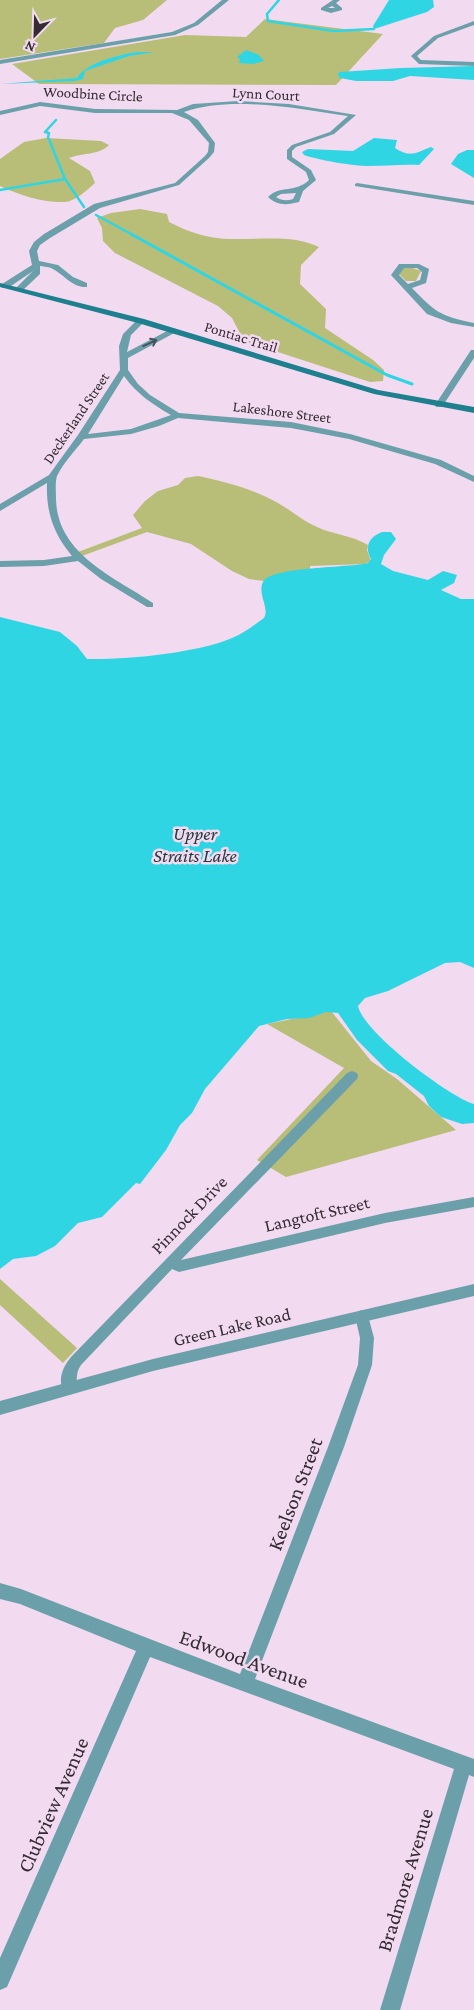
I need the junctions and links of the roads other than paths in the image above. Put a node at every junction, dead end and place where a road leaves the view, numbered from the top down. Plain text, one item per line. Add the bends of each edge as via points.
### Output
1 (226, 0) edge
2 (474, 24) edge
3 (0, 62) edge
4 (474, 64) edge
5 (178, 112) junction
6 (0, 113) edge
7 (357, 185) dead end
8 (300, 191) dead end
9 (474, 203) edge
10 (34, 264) junction
11 (3, 285) edge
12 (84, 285) dead end
13 (407, 287) dead end
14 (19, 289) junction
15 (439, 316) junction
16 (474, 319) edge
17 (141, 321) junction
18 (474, 325) edge
19 (174, 331) junction
20 (474, 352) edge
21 (125, 356) junction
22 (124, 370) junction
23 (439, 405) junction
24 (474, 410) edge
25 (177, 416) junction
26 (82, 436) junction
27 (52, 477) junction
28 (474, 478) edge
29 (0, 508) edge
30 (78, 558) junction
31 (0, 564) edge
32 (150, 605) dead end
33 (352, 1076) dead end
34 (474, 1202) edge
35 (170, 1262) junction
36 (474, 1290) edge
37 (362, 1316) junction
38 (69, 1388) junction
39 (0, 1408) edge
40 (0, 1591) edge
41 (146, 1647) junction
42 (245, 1684) junction
43 (469, 1766) edge
44 (0, 1980) edge
45 (390, 2010) edge

1 - 3 street via 196,24 172,34
2 - 4 street via 436,37 414,56 419,62
5 - 6 street, Woodbine Circle via 95,111 40,104
5 - 8 street, Lynn Court via 195,105 262,104 354,115 332,133 294,146 289,151 289,158 313,175 313,180
5 - 10 street via 195,119 212,144 207,157 166,189 114,200 84,212 37,244
7 - 9 street
10 - 11 street
10 - 12 street via 55,267
10 - 14 street via 37,272
11 - 14 main road, Pontiac Trail
13 - 15 street via 426,309
14 - 17 main road, Pontiac Trail
15 - 16 street
15 - 18 street
17 - 19 main road, Pontiac Trail
17 - 21 street, Deckerland Street via 127,334 123,346
21 -> 19 street
19 - 23 main road, Pontiac Trail via 377,392
20 - 23 street
21 - 22 street, Deckerland Street
22 - 25 street via 147,397
22 - 26 street, Deckerland Street
23 - 24 main road, Pontiac Trail
25 - 26 street, Lakeshore Street via 127,431
25 - 28 street, Lakeshore Street via 291,425 350,436 438,462
26 - 27 street, Deckerland Street
27 - 29 street, Deckerland Street
27 - 30 street via 52,508 60,529
30 - 31 street
30 - 32 street
33 - 35 street, Pinnock Drive
34 - 35 street, Langtoft Street via 348,1226 179,1266
35 - 38 street, Pinnock Drive via 69,1370
36 - 37 street, Green Lake Road
37 - 38 street, Green Lake Road
37 - 42 street, Keelson Street via 367,1338 365,1365
38 - 39 street, Green Lake Road
40 - 41 street, Edwood Avenue
41 - 42 street, Edwood Avenue
41 - 44 street, Clubview Avenue
42 - 43 street, Edwood Avenue
43 - 45 street, Bradmore Avenue

